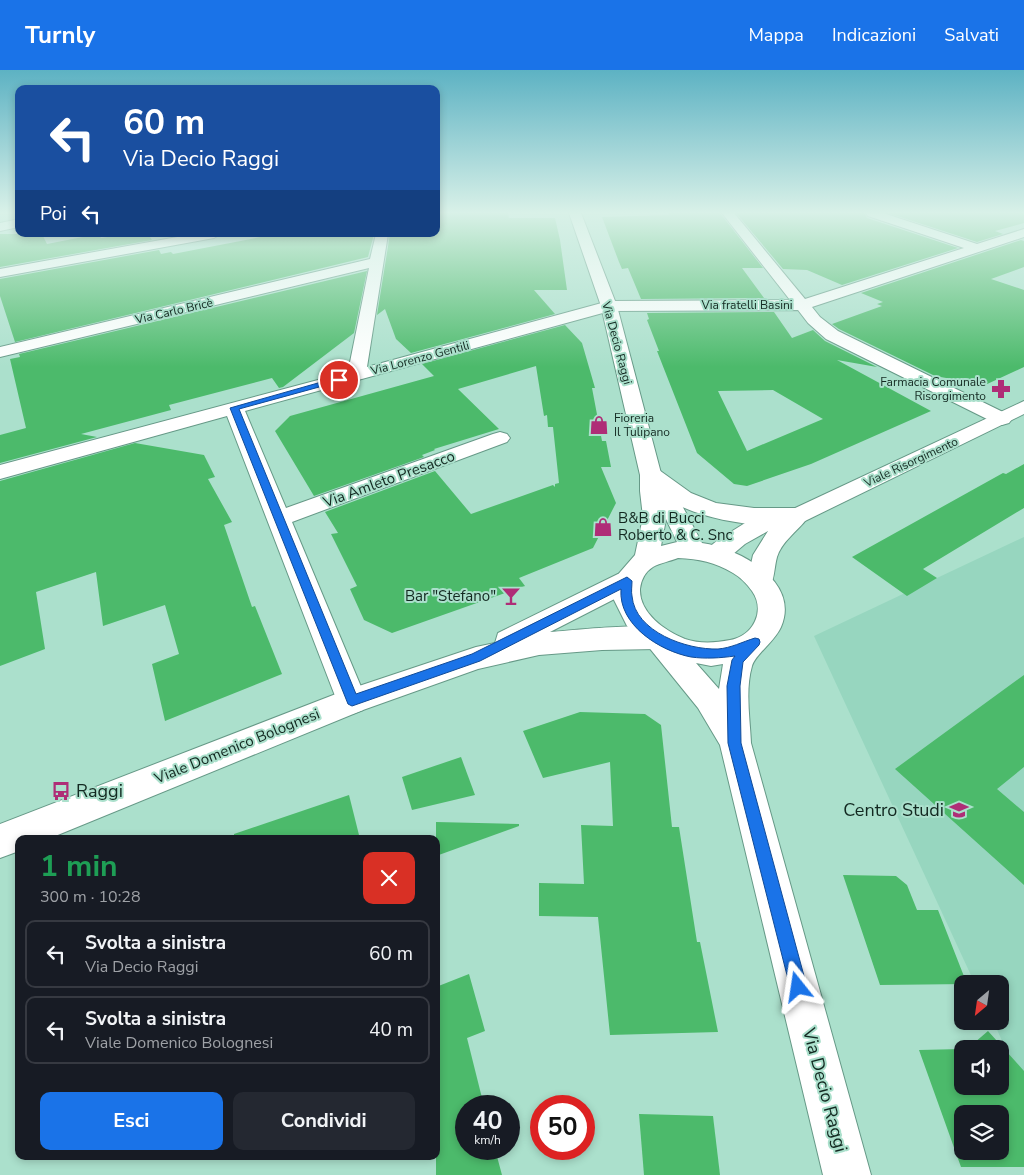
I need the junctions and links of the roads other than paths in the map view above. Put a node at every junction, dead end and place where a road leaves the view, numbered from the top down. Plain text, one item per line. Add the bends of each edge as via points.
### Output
1 (46, 265) edge
2 (366, 265) edge
3 (377, 265) edge
4 (594, 265) edge
5 (770, 265) edge
6 (926, 265) edge
7 (0, 273) edge
8 (802, 305) junction
9 (609, 306) junction
10 (0, 352) edge
11 (356, 375) junction
12 (1024, 407) edge
13 (234, 408) junction
14 (1002, 419) junction
15 (500, 438) dead end
16 (0, 472) edge
17 (651, 476) junction
18 (797, 516) junction
19 (278, 519) junction
20 (705, 552) junction
21 (648, 558) junction
22 (627, 581) junction
23 (760, 582) junction
24 (657, 638) junction
25 (755, 642) junction
26 (476, 658) junction
27 (352, 700) junction
28 (735, 743) junction
29 (0, 841) edge
30 (847, 1175) edge

1 - 7 street
2 - 10 street, Via Carlo Bricè
3 - 11 street
4 - 9 street, Via Decio Raggi
5 - 8 street
6 - 8 street, Via fratelli Basini
8 - 9 street, Via fratelli Basini
8 - 14 street via 832,336
9 - 11 street, Via Lorenzo Gentili
9 - 17 street, Via Decio Raggi
11 - 13 street, Via Lorenzo Gentili
12 - 14 street, Viale Risorgimento
13 - 16 street, Via Lorenzo Gentili
13 - 19 street
14 - 18 street, Viale Risorgimento
15 - 19 street, Via Amleto Presacco
17 - 18 street via 684,498 713,508 758,517
17 - 20 street, Via Decio Raggi via 668,497 676,518
17 - 21 street, Via Decio Raggi via 656,517
18 - 20 street, Viale Risorgimento via 750,529
18 - 23 street, Viale Risorgimento via 765,555
19 - 27 street
20 - 21 street, Via Decio Raggi via 669,551
20 - 23 street, Via Decio Raggi via 741,566
21 - 22 street, Via Decio Raggi via 635,568
22 - 24 street, Via Decio Raggi via 626,598 633,615
22 - 26 street, Viale Domenico Bolognesi
23 - 25 street, Via Decio Raggi via 771,603 771,614 766,629
24 - 25 street, Via Decio Raggi via 682,649 709,654 734,651
24 - 26 street, Viale Domenico Bolognesi via 547,643
24 - 28 street, Via Decio Raggi via 709,699
25 - 28 street, Via Decio Raggi via 738,660 734,686
26 - 27 street, Viale Domenico Bolognesi
27 - 29 street, Viale Domenico Bolognesi
28 - 30 street, Via Decio Raggi

